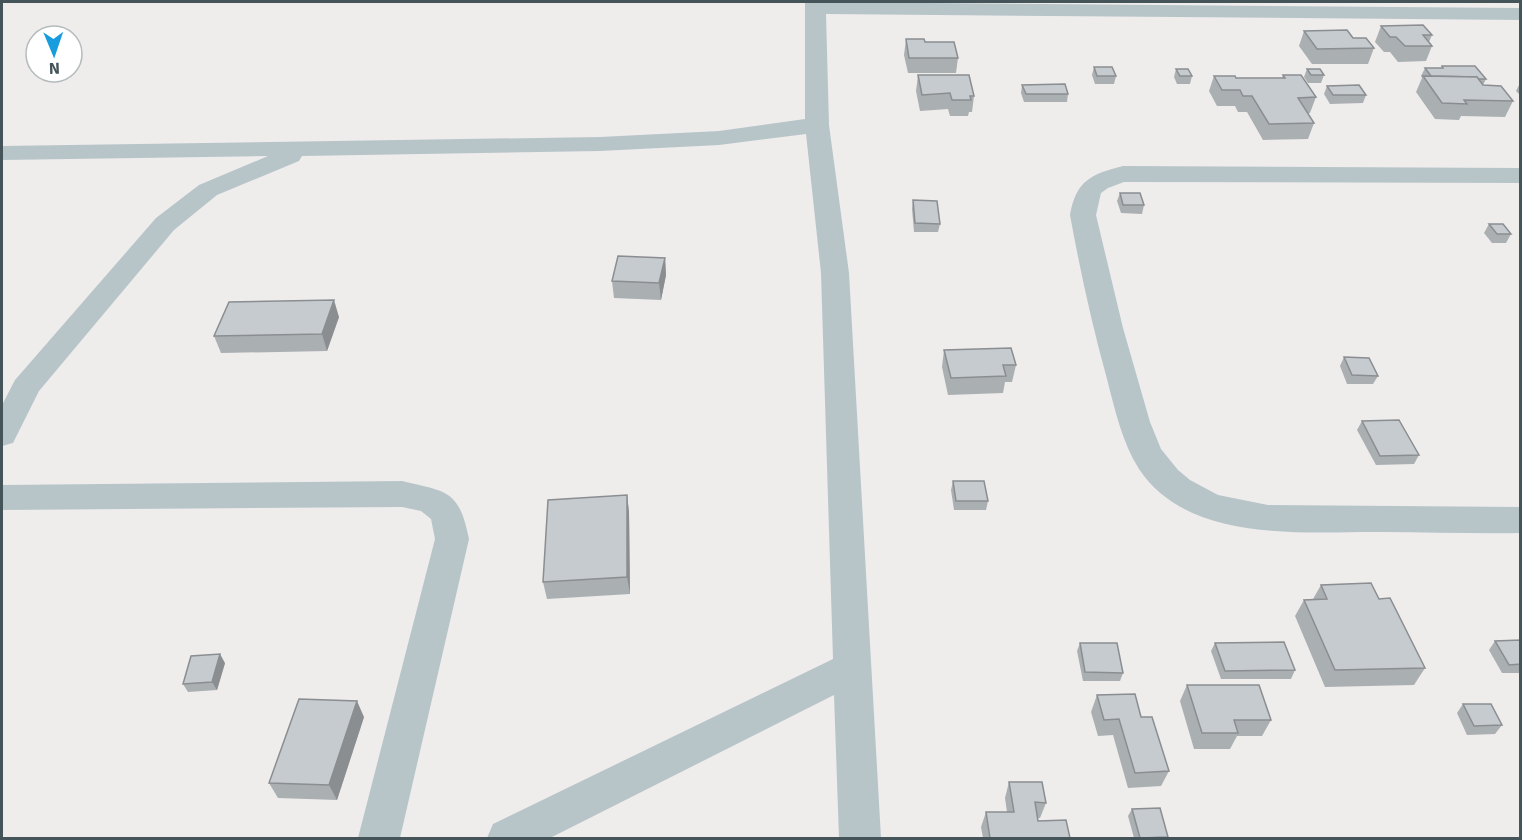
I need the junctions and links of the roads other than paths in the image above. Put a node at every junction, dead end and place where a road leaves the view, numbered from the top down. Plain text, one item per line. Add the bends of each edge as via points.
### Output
1 (815, 5) edge
2 (989, 5) edge
3 (1521, 14) edge
4 (817, 125) junction
5 (308, 149) junction
6 (2, 153) edge
7 (1521, 176) edge
8 (2, 435) edge
9 (2, 498) edge
10 (1521, 520) edge
11 (852, 668) junction
12 (379, 838) edge
13 (508, 838) edge
14 (860, 838) edge

1 - 2 street
1 - 4 street
2 - 3 street
4 - 5 street via 695,140
4 - 11 street via 835,273
5 - 6 street
5 - 8 street via 208,190 165,224 26,387
7 - 10 street via 1123,174 1107,178 1088,191 1083,215 1108,330 1141,443 1155,466 1179,489 1234,515 1256,517
9 - 12 street via 402,494 431,501 447,513 452,539
11 - 13 street
11 - 14 street

